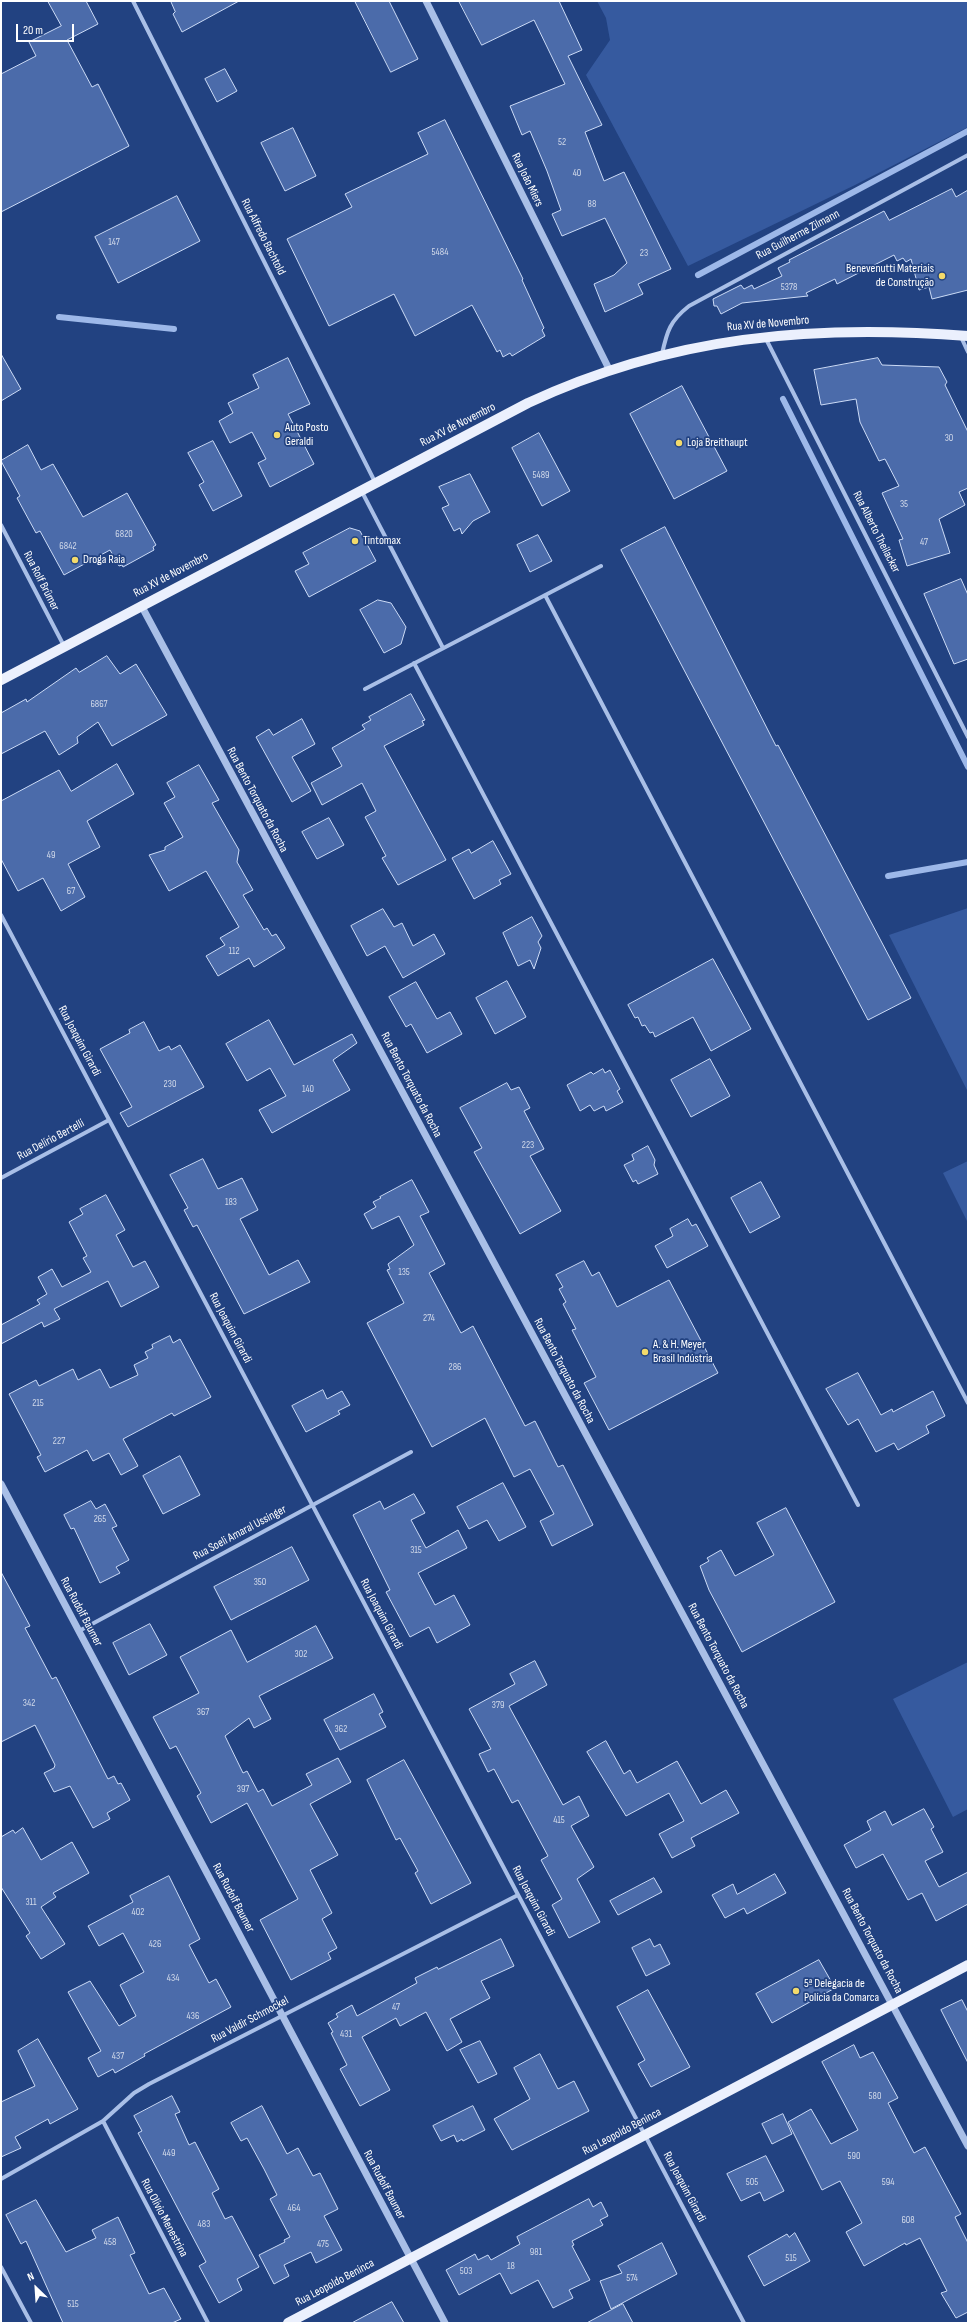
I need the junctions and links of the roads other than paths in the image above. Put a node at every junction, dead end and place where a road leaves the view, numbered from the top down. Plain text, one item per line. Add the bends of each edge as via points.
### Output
1 (133, 1) edge
2 (426, 1) edge
3 (968, 155) edge
4 (964, 335) edge
5 (765, 337) junction
6 (968, 352) edge
7 (662, 354) junction
8 (609, 369) junction
9 (375, 482) junction
10 (361, 490) junction
11 (1, 524) edge
12 (601, 566) dead end
13 (545, 595) junction
14 (141, 605) junction
15 (64, 647) junction
16 (443, 648) junction
17 (414, 663) junction
18 (1, 680) edge
19 (365, 689) dead end
20 (968, 737) edge
21 (1, 915) edge
22 (109, 1120) junction
23 (1, 1178) edge
24 (968, 1403) edge
25 (411, 1452) dead end
26 (1, 1484) edge
27 (312, 1505) junction
28 (858, 1505) dead end
29 (79, 1631) junction
30 (518, 1895) junction
31 (968, 1965) edge
32 (893, 2005) junction
33 (282, 2014) junction
34 (103, 2121) junction
35 (645, 2135) junction
36 (968, 2146) edge
37 (1, 2179) edge
38 (410, 2258) junction
39 (1, 2267) edge
40 (31, 2323) edge
41 (208, 2323) edge
42 (288, 2323) edge
43 (445, 2323) edge
44 (744, 2323) edge

1 - 9 street, Rua Alfredo Bachtold
2 - 8 street, Rua João Miers
3 - 7 street, Rua Guilherme Zilmann via 689,306 676,316 667,331
4 - 5 main road, Rua XV de Novembro via 852,331
4 - 6 street
5 - 7 main road, Rua XV de Novembro via 698,346
5 - 20 street, Rua Alberto Theilacker
7 - 8 main road, Rua XV de Novembro
8 - 9 main road, Rua XV de Novembro via 528,403
9 - 10 main road, Rua XV de Novembro
10 - 14 main road, Rua XV de Novembro
10 - 16 street
11 - 15 street, Rua Rolf Brümer
12 - 13 street
13 - 16 street
13 - 24 street
14 - 15 main road, Rua XV de Novembro
14 - 32 street, Rua Bento Torquato da Rocha
15 - 18 main road, Rua XV de Novembro
16 - 17 street
17 - 19 street
17 - 28 street
21 - 22 street, Rua Joaquim Girardi
22 - 23 street, Rua Delírio Bertelli
22 - 27 street, Rua Joaquim Girardi
25 - 27 street, Rua Soeli Amaral Ussinger
26 - 29 street, Rua Rudolf Baumer
27 - 29 street, Rua Soeli Amaral Ussinger
27 - 30 street, Rua Joaquim Girardi
29 - 33 street, Rua Rudolf Baumer
30 - 33 street, Rua Valdir Schmockel
30 - 35 street, Rua Joaquim Girardi
31 - 32 main road, Rua Leopoldo Beninca
32 - 35 main road, Rua Leopoldo Beninca
32 - 36 street, Rua Bento Torquato da Rocha
33 - 34 street, Rua Valdir Schmockel via 149,2084 134,2093
33 - 38 street, Rua Rudolf Baumer
34 - 37 street, Rua Valdir Schmockel
34 - 41 street, Rua Olívio Menestrina
35 - 38 main road, Rua Leopoldo Beninca
35 - 44 street, Rua Joaquim Girardi
38 - 42 main road, Rua Leopoldo Beninca
38 - 43 street, Rua Rudolf Baumer
39 - 40 street

